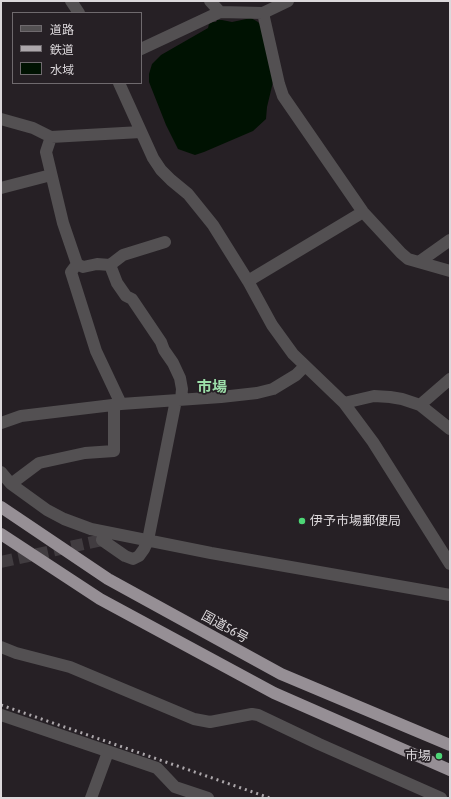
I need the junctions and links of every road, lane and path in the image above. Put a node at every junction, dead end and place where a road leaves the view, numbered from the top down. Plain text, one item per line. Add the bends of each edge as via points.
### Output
1 (72, 1) edge
2 (210, 1) edge
3 (288, 1) edge
4 (78, 12) edge
5 (220, 12) junction
6 (263, 13) junction
7 (142, 48) edge
8 (119, 84) edge
9 (1, 119) edge
10 (141, 132) junction
11 (51, 137) junction
12 (51, 175) junction
13 (1, 188) edge
14 (363, 212) junction
15 (450, 240) edge
16 (165, 242) dead end
17 (419, 262) junction
18 (77, 264) junction
19 (110, 265) junction
20 (450, 271) edge
21 (248, 281) junction
22 (305, 366) junction
23 (450, 379) edge
24 (179, 400) junction
25 (344, 403) junction
26 (117, 405) junction
27 (420, 405) junction
28 (1, 423) edge
29 (450, 429) edge
30 (1, 472) edge
31 (11, 484) junction
32 (1, 507) edge
33 (1, 534) edge
34 (102, 540) dead end
35 (148, 540) junction
36 (450, 564) edge
37 (450, 595) edge
38 (1, 647) edge
39 (1, 715) edge
40 (450, 745) edge
41 (108, 752) junction
42 (450, 770) edge
43 (91, 798) edge
44 (208, 798) edge
45 (441, 798) edge

1 - 4 street
2 - 5 street
3 - 6 street
5 - 6 street
5 - 7 street
6 - 14 street via 283,96
8 - 10 street
9 - 11 street via 33,128
10 - 11 street
10 - 21 street via 161,170 197,204
11 - 12 street via 46,152
12 - 13 street
12 - 18 street
14 - 17 street via 400,253
14 - 21 street
15 - 17 street
16 - 19 street via 123,255
17 - 20 street
18 - 19 street via 83,267
18 - 26 street via 71,272 96,351
19 - 24 street via 116,283 126,296 132,299 173,363 182,389
21 - 22 street via 272,325
22 - 24 street via 296,375 273,389 257,393
22 - 25 street
23 - 27 street
24 - 26 street
24 - 35 street
25 - 27 street via 374,396 390,397
25 - 36 street
26 - 28 street via 21,416
26 - 31 street via 114,451 85,453 39,464
27 - 29 street
30 - 31 street
31 - 35 street via 64,519 91,529
32 - 40 highway, 国道56号 via 108,579 281,674
33 - 42 highway via 100,599 274,693
34 - 35 street via 125,556 133,558 140,556
35 - 37 street
38 - 45 street via 70,667 199,721 210,722 258,714
39 - 41 street
41 - 43 street
41 - 44 street via 156,768 175,787

